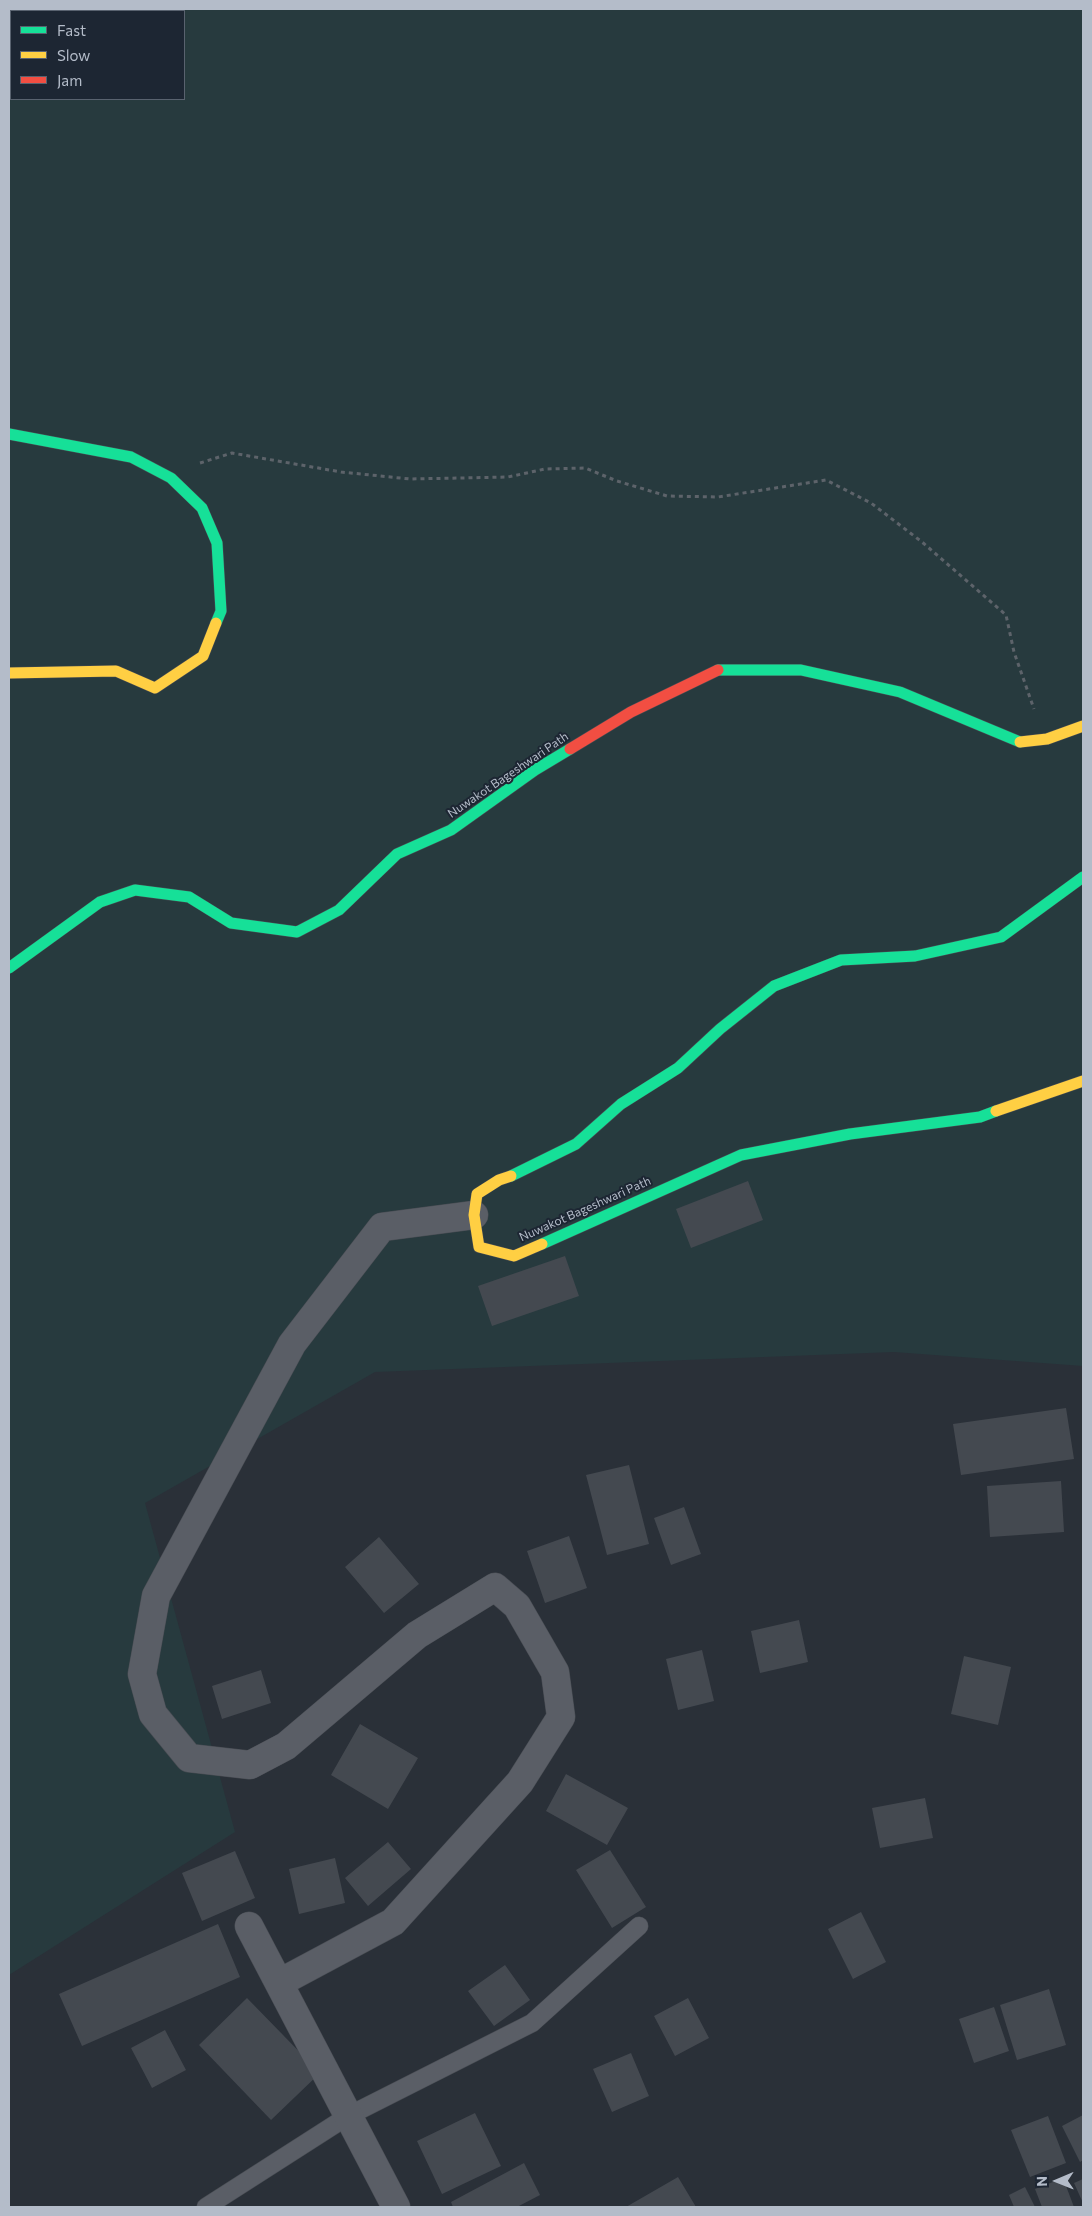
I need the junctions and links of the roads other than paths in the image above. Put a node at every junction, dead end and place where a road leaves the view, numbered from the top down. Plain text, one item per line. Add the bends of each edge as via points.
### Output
1 (9, 434) edge
2 (9, 673) edge
3 (1083, 726) edge
4 (1083, 877) edge
5 (9, 968) edge
6 (1083, 1081) edge
7 (474, 1214) junction
8 (249, 1926) dead end
9 (639, 1926) dead end
10 (279, 1983) junction
11 (348, 2116) junction
12 (206, 2207) edge
13 (396, 2207) edge

1 - 2 street via 131,457 171,478 202,508 217,544 221,611 203,656 155,688 116,671
3 - 5 street, Nuwakot Bageshwari Path via 1048,739 1020,742 900,692 801,670 718,670 631,712 535,770 451,830 397,854 339,910 297,932 231,924 189,897 135,890 100,902
4 - 7 street, Nuwakot Bageshwari Path via 1001,937 915,956 841,960 774,986 678,1068 621,1104 576,1144 499,1180 477,1194
6 - 7 street, Nuwakot Bageshwari Path via 980,1117 850,1134 741,1155 514,1256 479,1247
7 - 10 street via 382,1227 292,1344 156,1596 142,1674 153,1714 188,1758 250,1765 286,1746 417,1634 495,1588 517,1606 555,1672 561,1717 520,1782 393,1922
8 - 10 street
9 - 11 lane via 532,2023
10 - 11 street
11 - 12 lane
11 - 13 street

